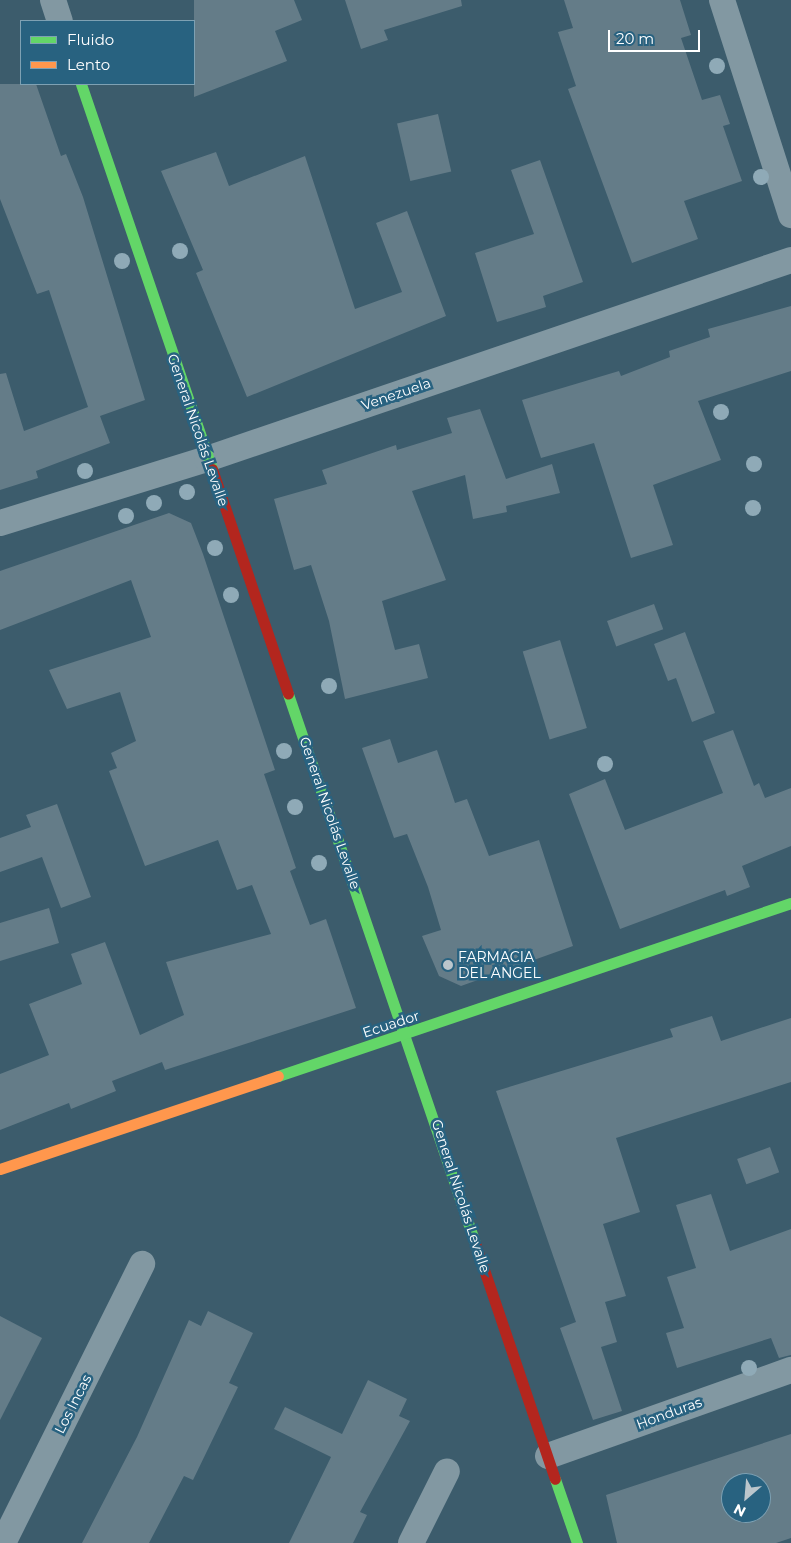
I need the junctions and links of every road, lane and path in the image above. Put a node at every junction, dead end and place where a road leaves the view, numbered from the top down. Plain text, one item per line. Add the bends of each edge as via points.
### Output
1 (53, 0) edge
2 (722, 0) edge
3 (60, 20) edge
4 (81, 85) edge
5 (791, 215) edge
6 (791, 260) edge
7 (207, 458) junction
8 (0, 523) edge
9 (791, 903) edge
10 (407, 1035) junction
11 (0, 1169) edge
12 (142, 1264) dead end
13 (791, 1370) edge
14 (548, 1456) junction
15 (447, 1471) dead end
16 (3, 1543) edge
17 (411, 1543) edge
18 (577, 1543) edge

1 - 3 street
2 - 5 street
4 - 7 street, General Nicolás Levalle
6 - 7 street, Venezuela
7 - 8 street, Venezuela
7 - 10 street, General Nicolás Levalle
9 - 10 street, Ecuador
10 - 11 street, Ecuador
10 - 14 street, General Nicolás Levalle
12 - 16 street, Los Incas
13 - 14 street, Honduras
14 - 18 street, General Nicolás Levalle
15 - 17 street

